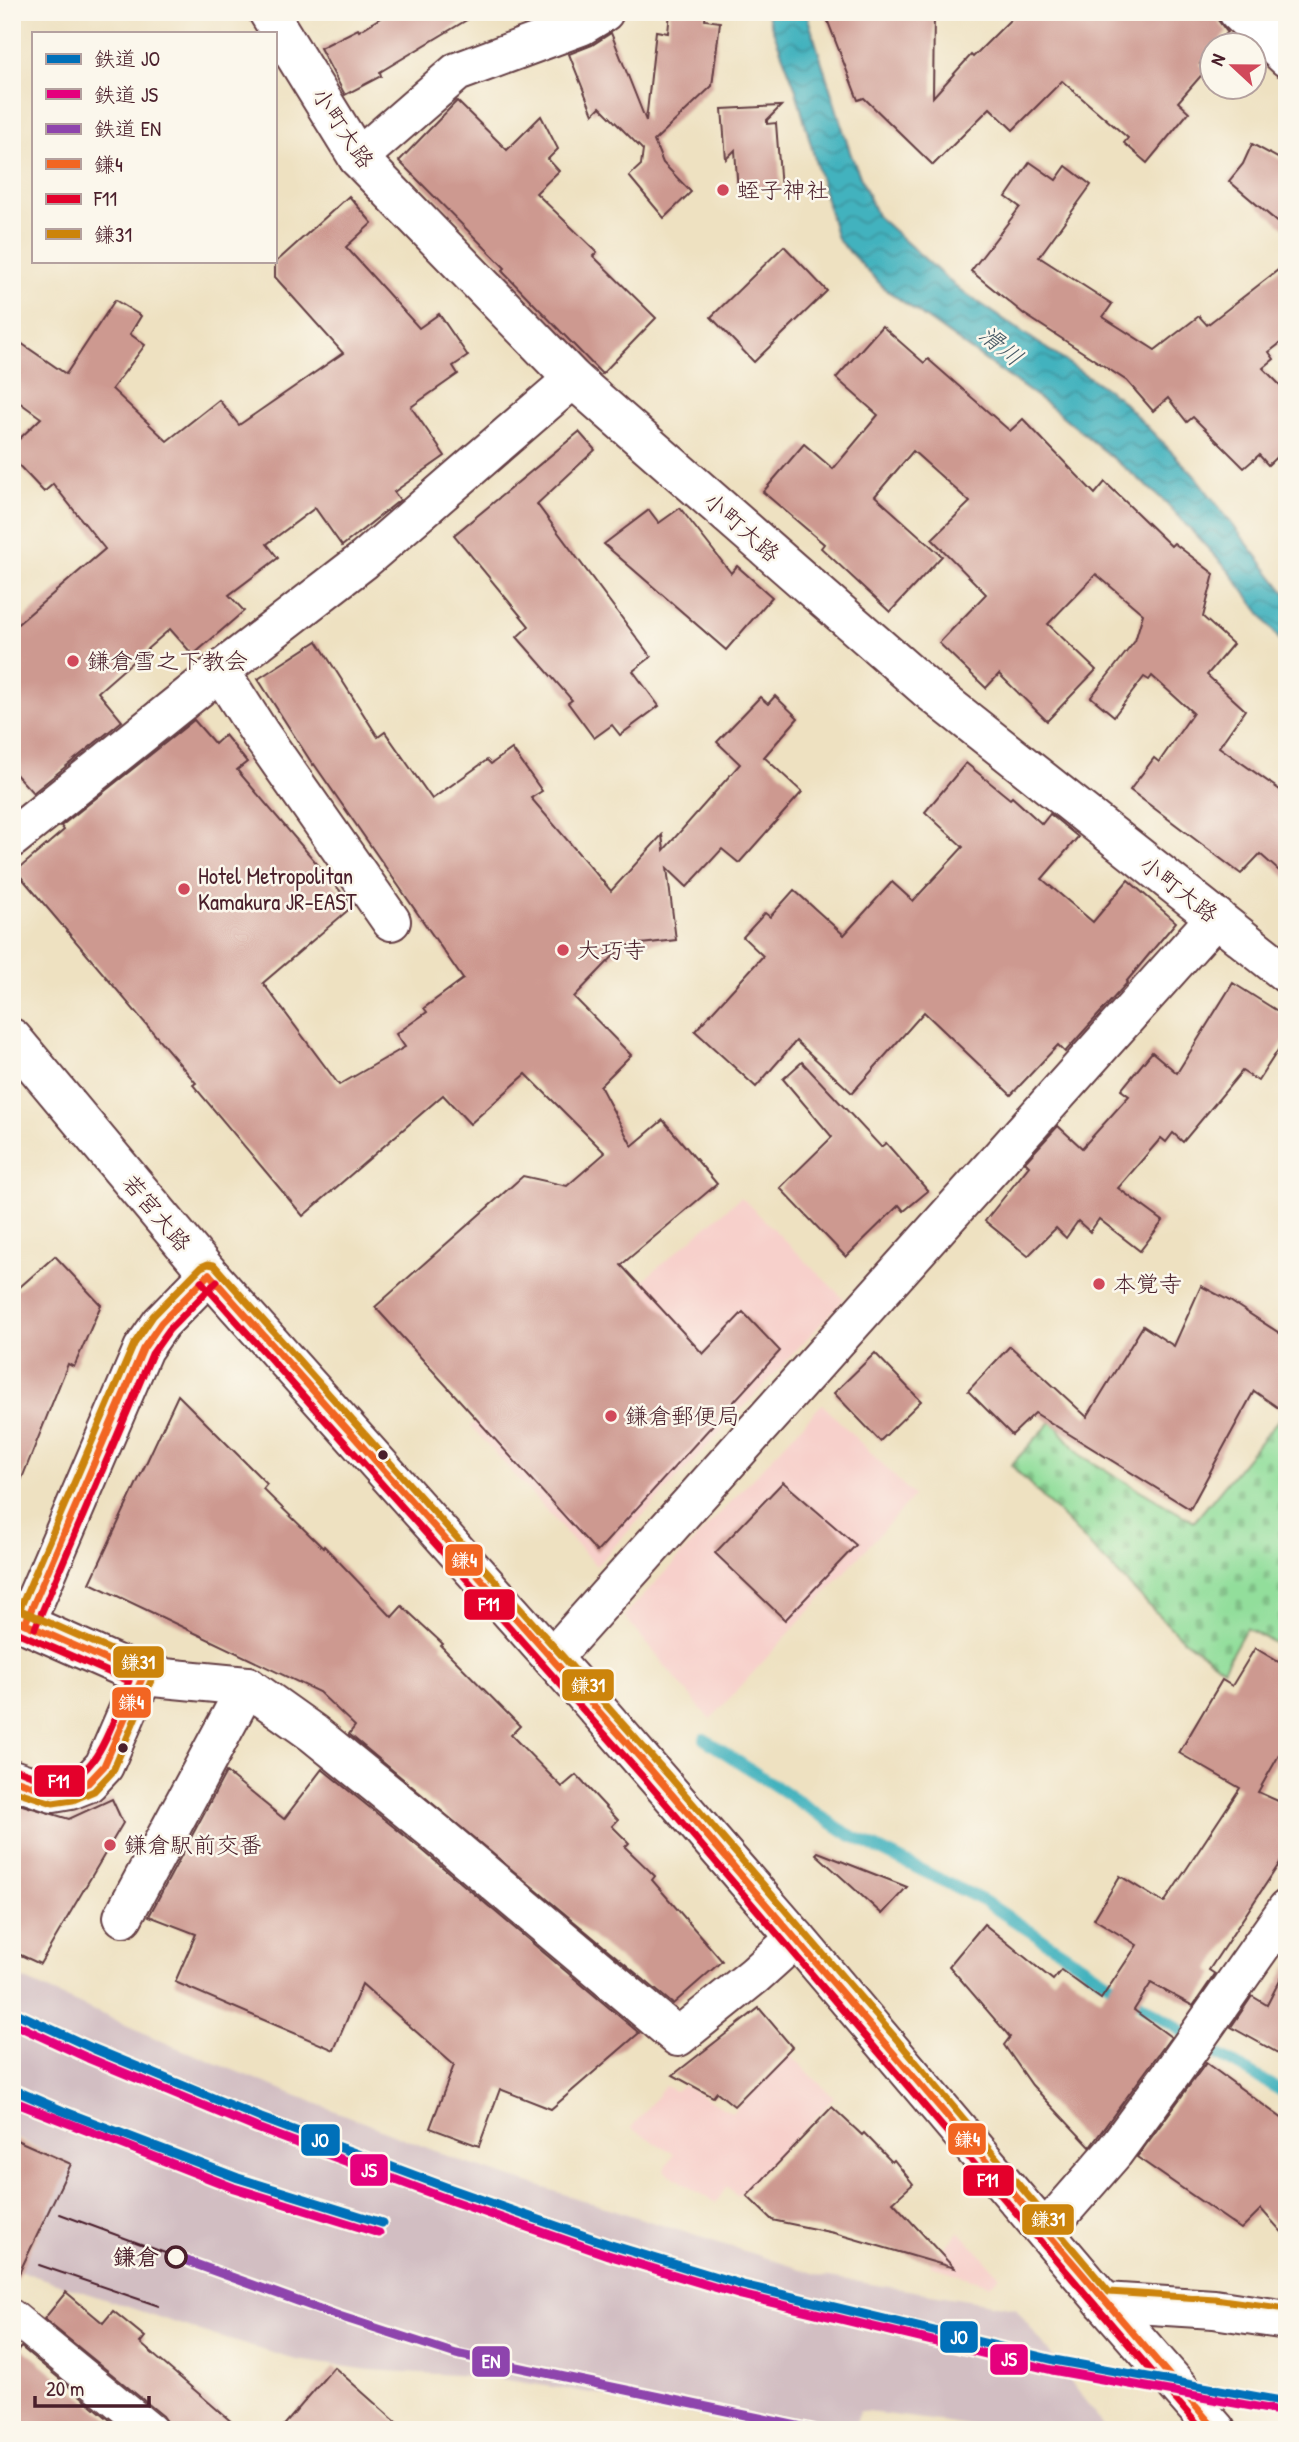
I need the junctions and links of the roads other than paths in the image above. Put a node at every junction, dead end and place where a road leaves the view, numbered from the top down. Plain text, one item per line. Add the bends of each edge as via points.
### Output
1 (268, 12) edge
2 (604, 12) edge
3 (1238, 12) edge
4 (1287, 58) edge
5 (358, 158) junction
6 (573, 379) junction
7 (220, 671) junction
8 (12, 838) edge
9 (1216, 917) junction
10 (391, 921) dead end
11 (1287, 974) edge
12 (12, 1038) edge
13 (209, 1275) junction
14 (19, 1621) edge
15 (552, 1658) junction
16 (143, 1676) junction
17 (247, 1686) junction
18 (12, 1779) edge
19 (1287, 1909) edge
20 (123, 1917) dead end
21 (796, 1938) junction
22 (1045, 2231) junction
23 (1104, 2302) junction
24 (12, 2316) edge
25 (1287, 2320) edge
26 (151, 2430) edge
27 (1216, 2430) edge

1 - 5 street, 小町大路
2 - 5 street via 581,26 457,72
3 - 4 street
5 - 6 street, 小町大路
6 - 7 street via 364,559
6 - 9 street, 小町大路 via 926,688
7 - 8 street
7 - 10 street
9 - 11 street, 小町大路
9 - 15 street
12 - 13 street, 若宮大路
13 - 14 street via 161,1323 143,1349
13 - 15 street, 若宮大路
14 - 16 street
15 - 21 street, 若宮大路
16 - 17 street
16 - 18 street via 104,1766 88,1783 53,1793
17 - 20 street
17 - 21 street via 435,1832 678,2037
19 - 22 street via 1114,2152
21 - 22 street, 若宮大路
22 - 23 street, 若宮大路
23 - 25 street via 1214,2309
23 - 27 street, 若宮大路
24 - 26 street

